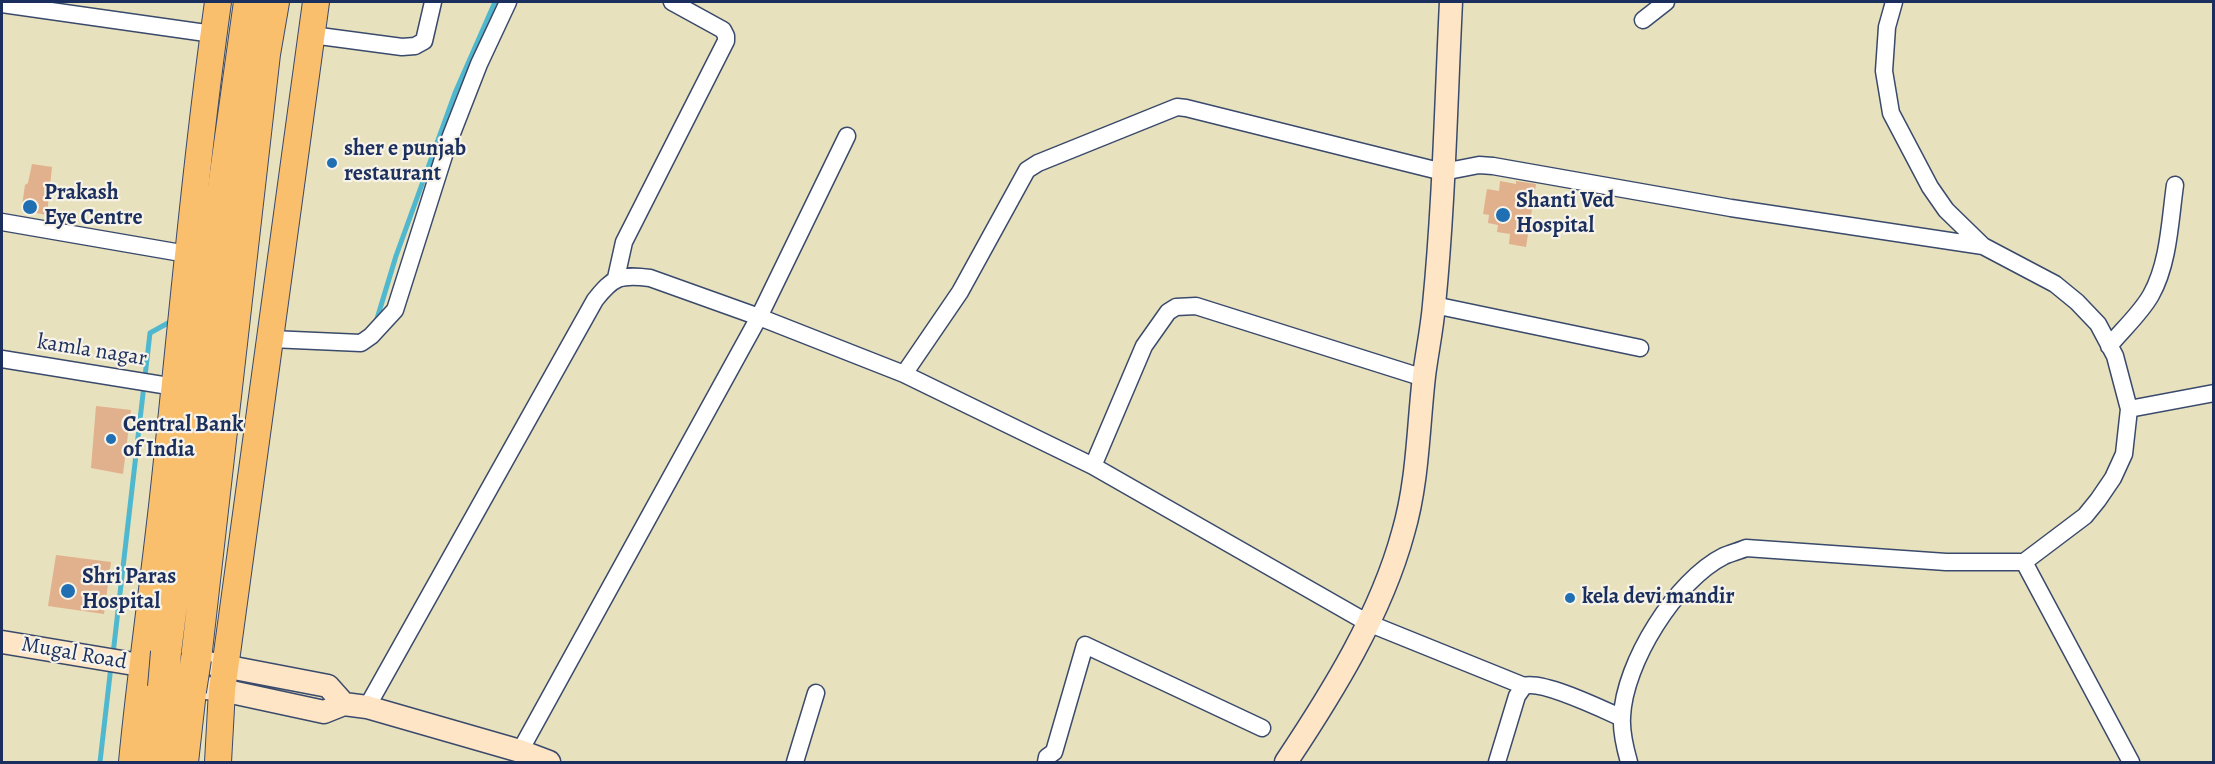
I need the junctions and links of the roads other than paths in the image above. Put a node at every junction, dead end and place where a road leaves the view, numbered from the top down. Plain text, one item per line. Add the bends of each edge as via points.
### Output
1 (218, 2) edge
2 (249, 2) edge
3 (274, 2) edge
4 (316, 2) edge
5 (433, 2) edge
6 (508, 2) edge
7 (672, 2) edge
8 (1451, 2) edge
9 (1666, 2) edge
10 (1894, 2) edge
11 (2, 4) edge
12 (1643, 20) dead end
13 (213, 33) junction
14 (312, 35) junction
15 (847, 136) dead end
16 (1443, 172) junction
17 (2175, 185) dead end
18 (2, 222) edge
19 (1983, 246) junction
20 (188, 254) junction
21 (616, 278) junction
22 (1434, 304) junction
23 (759, 317) junction
24 (271, 339) junction
25 (2109, 346) junction
26 (1640, 348) dead end
27 (2, 359) edge
28 (904, 374) junction
29 (1424, 378) junction
30 (155, 384) junction
31 (2214, 393) edge
32 (2129, 409) junction
33 (1093, 466) junction
34 (2024, 562) junction
35 (1368, 624) junction
36 (2, 642) edge
37 (128, 663) junction
38 (224, 678) junction
39 (1524, 686) junction
40 (816, 693) dead end
41 (367, 707) junction
42 (1622, 718) junction
43 (1262, 728) dead end
44 (520, 751) junction
45 (132, 762) edge
46 (158, 762) edge
47 (183, 762) edge
48 (218, 762) edge
49 (549, 762) edge
50 (795, 762) edge
51 (1046, 762) edge
52 (1286, 762) edge
53 (1497, 762) edge
54 (1629, 762) edge
55 (2131, 762) edge

1 - 13 main road
2 - 46 highway, bridge via 213,259 166,652
3 - 47 highway, bridge
4 - 14 main road
5 - 14 street via 424,41 415,46
6 - 24 street via 447,146 395,310 362,343
7 - 21 street via 723,30 726,41 624,242
8 - 16 street
9 - 12 street
10 - 19 street via 1887,27 1884,71 1891,113 1935,195
11 - 13 street
13 - 20 main road
14 - 24 main road
15 - 23 street
16 - 19 street via 1493,166 1731,208
16 - 22 street
16 - 28 street via 1186,108 1171,108 1027,170 960,292
17 - 25 street via 2159,280 2150,297
18 - 20 street
19 - 25 street via 2055,284 2097,324
20 - 30 main road
21 - 23 street via 650,278
21 - 41 street via 595,300
22 - 26 street
22 - 29 street
23 - 28 street
23 - 44 street
24 - 38 main road
25 - 32 street
27 - 30 street, kamla nagar
28 - 33 street
29 - 33 street via 1196,306 1176,307 1159,322 1144,346
29 - 35 street via 1409,510 1395,558
30 - 37 main road
31 - 32 street
32 - 34 street via 2124,454 2098,500 2085,516
33 - 35 street
34 - 42 street via 1946,562 1746,548 1723,556 1694,579 1657,622 1627,685
34 - 55 street
35 - 39 street
35 - 52 street
36 - 37 street, Mugal Road
37 - 38 street via 158,657
37 - 45 main road
38 - 41 street via 328,686 344,704
38 - 48 main road
39 - 42 street via 1533,684 1567,695
39 - 53 street via 1517,696
40 - 50 street
41 - 44 street
42 - 54 street
43 - 51 street via 1085,645 1054,752
44 - 49 street

